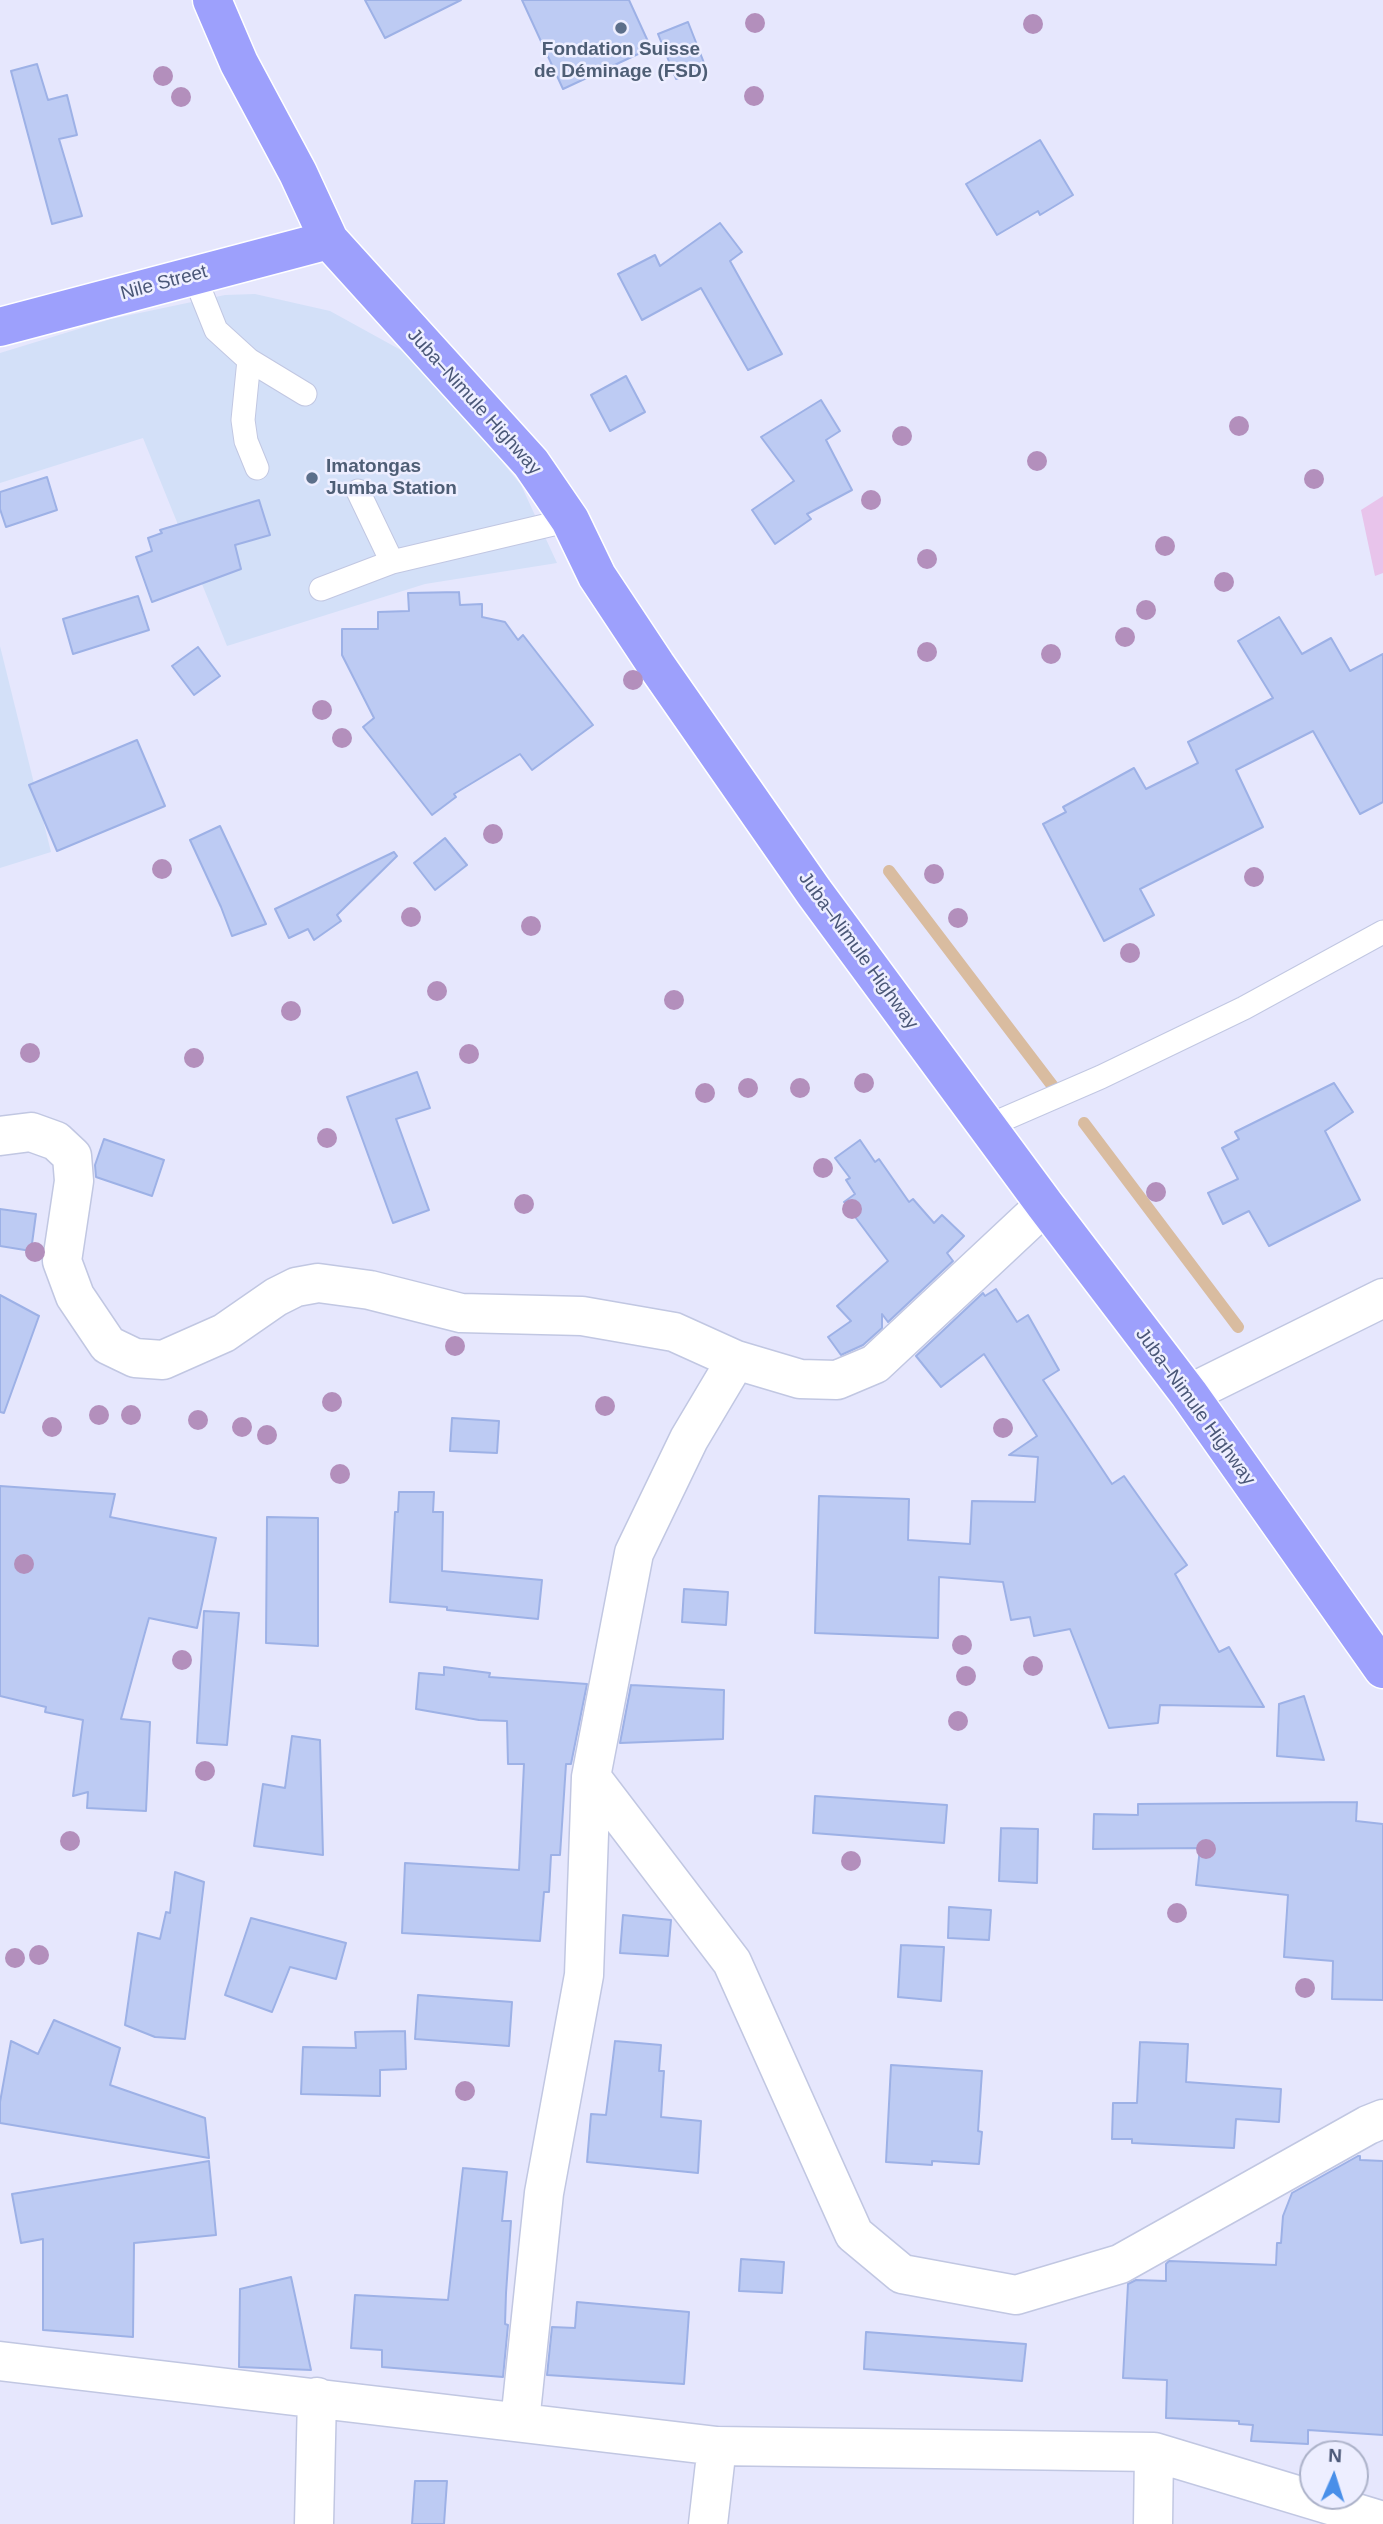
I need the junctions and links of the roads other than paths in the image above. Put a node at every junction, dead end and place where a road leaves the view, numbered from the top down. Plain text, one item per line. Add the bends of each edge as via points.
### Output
1 (212, 0) edge
2 (329, 240) junction
3 (194, 275) junction
4 (0, 327) edge
5 (249, 360) junction
6 (305, 394) dead end
7 (257, 468) dead end
8 (358, 491) dead end
9 (570, 520) junction
10 (392, 562) junction
11 (321, 589) dead end
12 (1383, 932) edge
13 (988, 1126) junction
14 (0, 1136) edge
15 (1045, 1205) junction
16 (1383, 1298) edge
17 (736, 1360) junction
18 (1189, 1394) junction
19 (1383, 1669) edge
20 (591, 1777) junction
21 (1383, 2119) edge
22 (0, 2361) edge
23 (317, 2397) junction
24 (520, 2422) junction
25 (717, 2446) junction
26 (1153, 2452) junction
27 (1383, 2521) edge
28 (314, 2524) edge
29 (708, 2524) edge
30 (1153, 2524) edge

1 - 2 main road, Juba–Nimule Highway
2 - 3 main road, Nile Street
2 - 9 main road, Juba–Nimule Highway via 531,463
3 - 4 main road, Nile Street
3 - 5 lane via 216,330
5 - 6 lane
5 - 7 lane via 243,420
8 - 10 lane
9 - 10 lane
9 - 13 main road, Juba–Nimule Highway via 597,576 671,687 814,892
10 - 11 lane
12 - 13 lane via 1244,1008
13 - 15 main road, Juba–Nimule Highway
14 - 17 street via 31,1132 56,1141 72,1156 74,1181 62,1261 75,1296 108,1345 135,1358 163,1360 224,1334 296,1287 318,1283 370,1290 461,1313 582,1316 674,1332
15 - 17 street via 874,1364 837,1380 800,1379
15 - 18 main road, Juba–Nimule Highway
16 - 18 street
17 - 20 street via 689,1438 634,1553
18 - 19 main road, Juba–Nimule Highway
20 - 21 street via 732,1962 854,2234 902,2274 1016,2295 1120,2264
20 - 24 street via 584,1975 544,2193
22 - 23 street
23 - 24 street
23 - 28 street
24 - 25 street
25 - 26 street
25 - 29 street
26 - 27 street
26 - 30 street

